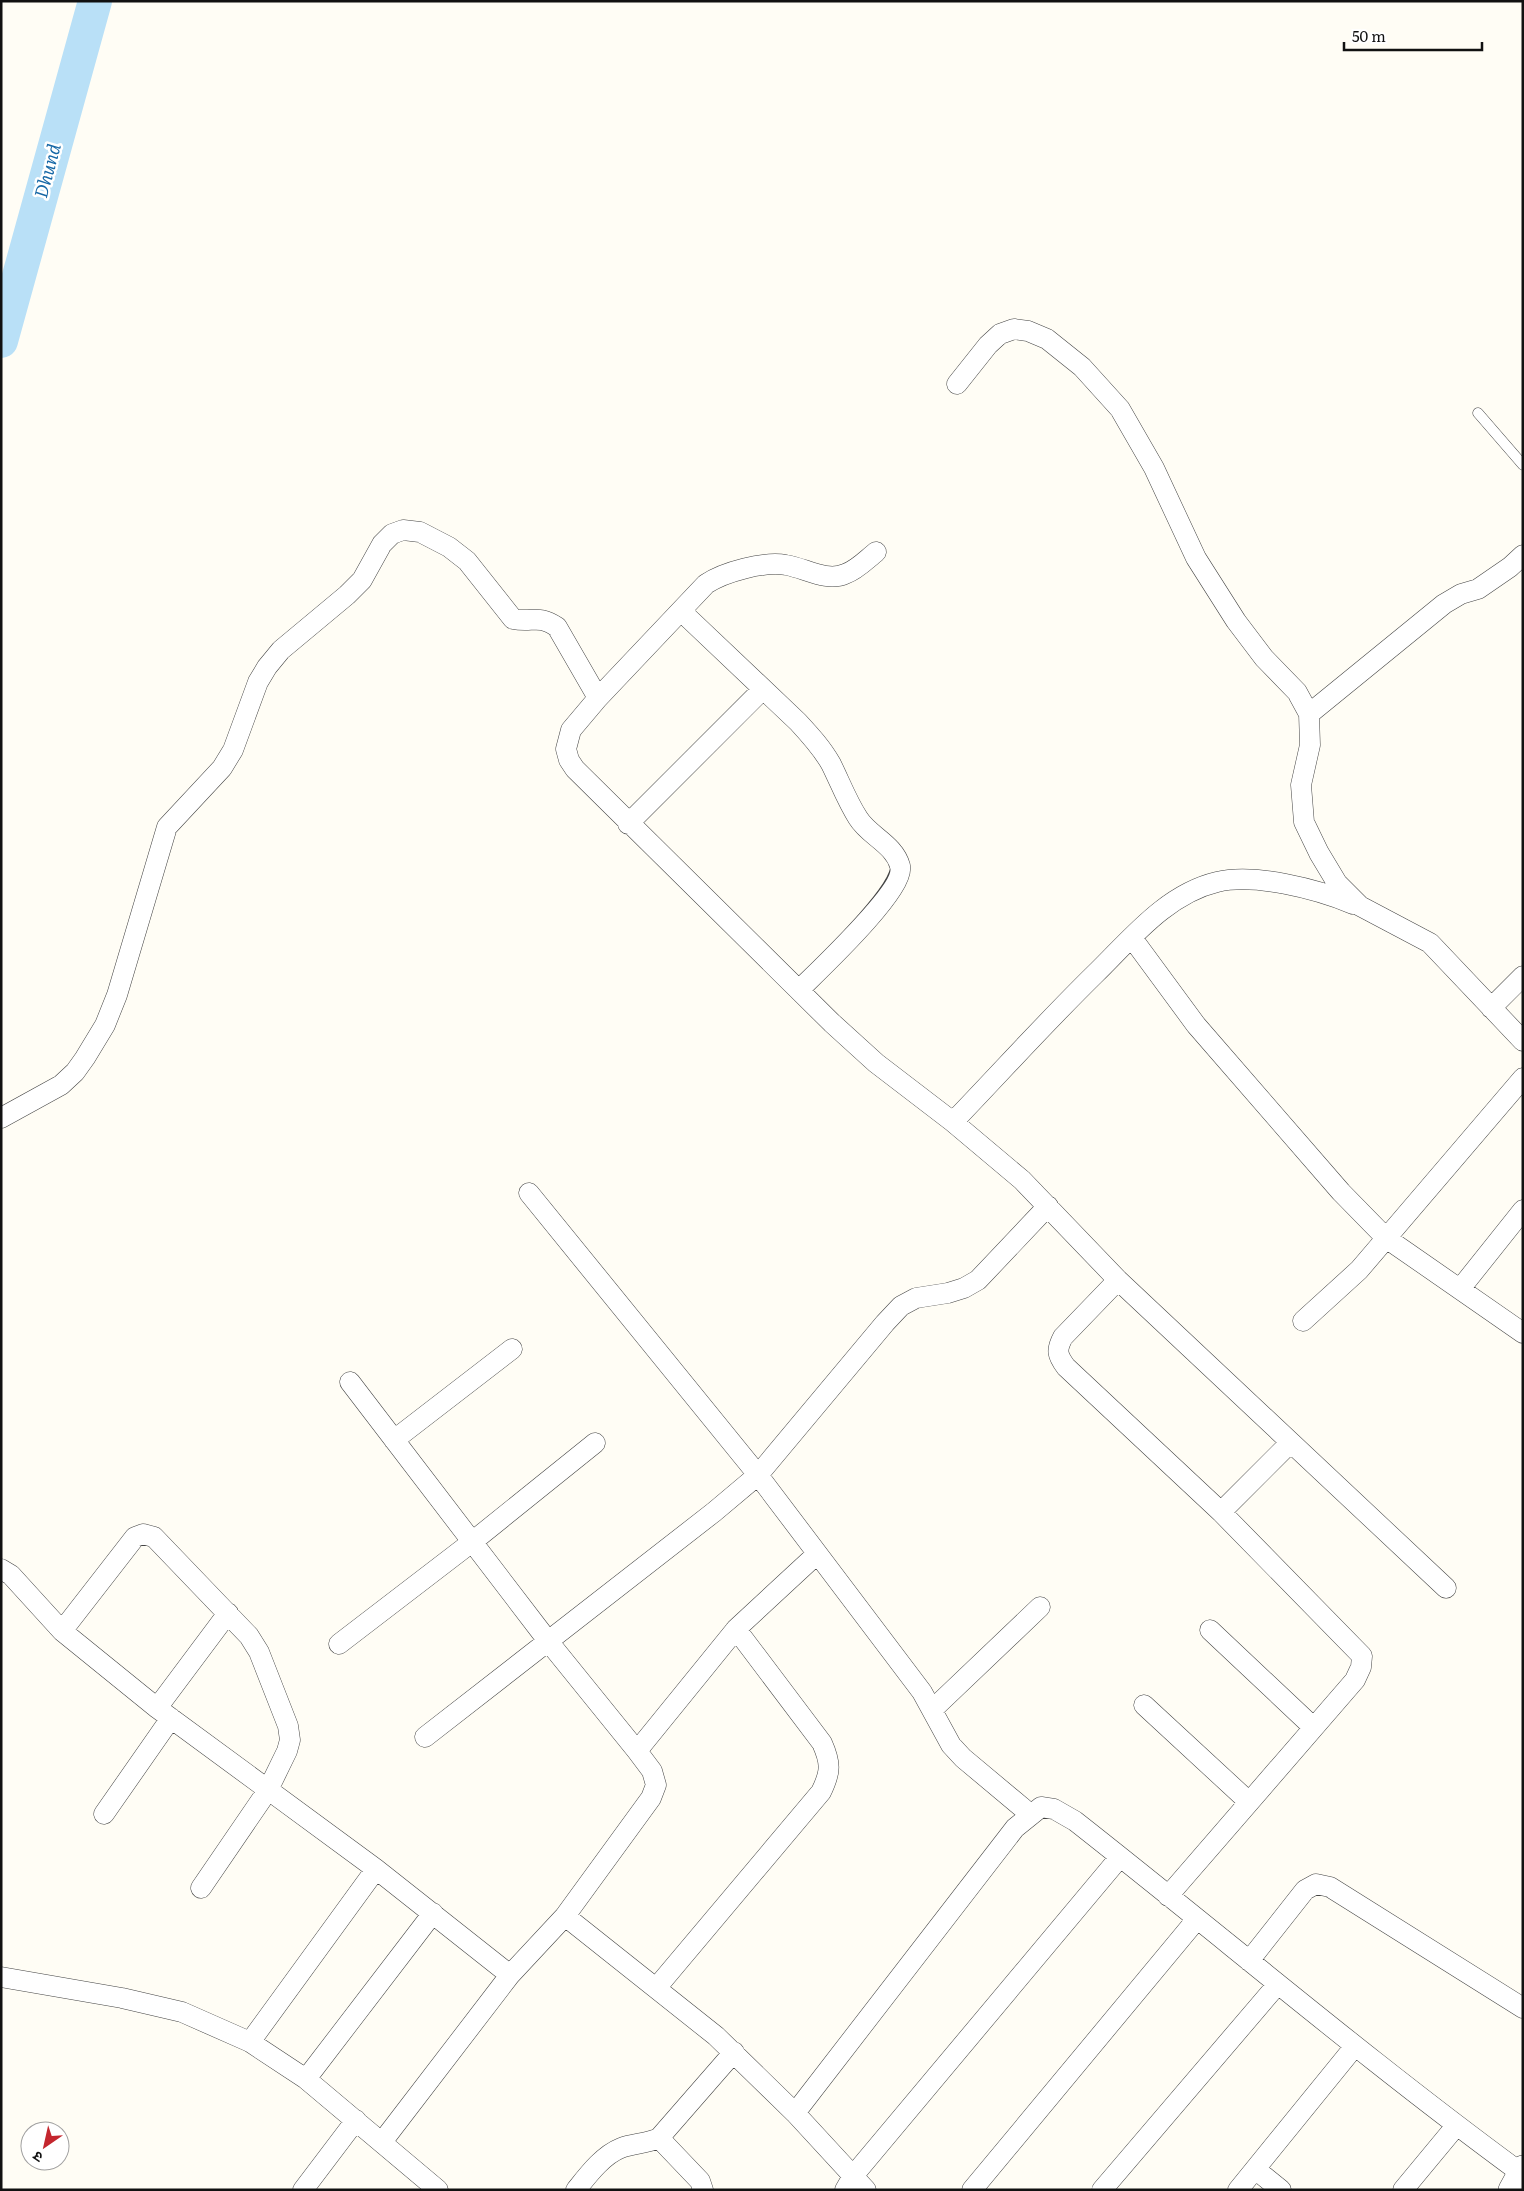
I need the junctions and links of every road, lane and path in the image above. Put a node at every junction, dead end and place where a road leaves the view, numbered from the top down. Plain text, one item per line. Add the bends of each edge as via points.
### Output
1 (957, 384) dead end
2 (1478, 413) dead end
3 (1523, 465) edge
4 (876, 552) dead end
5 (1523, 555) edge
6 (680, 611) junction
7 (763, 689) junction
8 (598, 698) junction
9 (1309, 714) junction
10 (628, 824) junction
11 (1360, 906) junction
12 (1132, 938) junction
13 (1523, 976) edge
14 (799, 990) junction
15 (1491, 1008) junction
16 (1523, 1041) edge
17 (1523, 1078) edge
18 (1, 1118) edge
19 (953, 1122) junction
20 (529, 1193) dead end
21 (1048, 1206) junction
22 (1523, 1210) edge
23 (1386, 1238) junction
24 (1118, 1280) junction
25 (1460, 1289) junction
26 (1303, 1321) dead end
27 (1523, 1333) edge
28 (512, 1349) dead end
29 (350, 1382) dead end
30 (394, 1440) junction
31 (595, 1443) dead end
32 (1290, 1443) junction
33 (758, 1475) junction
34 (1221, 1512) junction
35 (472, 1542) junction
36 (817, 1554) junction
37 (1, 1569) edge
38 (1446, 1588) dead end
39 (1040, 1607) dead end
40 (228, 1613) junction
41 (736, 1629) junction
42 (1210, 1630) dead end
43 (62, 1631) junction
44 (548, 1641) junction
45 (339, 1644) dead end
46 (1144, 1705) dead end
47 (932, 1710) junction
48 (164, 1713) junction
49 (1313, 1727) junction
50 (425, 1737) dead end
51 (637, 1751) junction
52 (268, 1790) junction
53 (1249, 1802) junction
54 (104, 1814) dead end
55 (1030, 1814) junction
56 (1120, 1857) junction
57 (376, 1868) junction
58 (201, 1888) dead end
59 (1168, 1896) junction
60 (433, 1912) junction
61 (565, 1916) junction
62 (1197, 1919) junction
63 (1249, 1961) junction
64 (510, 1975) junction
65 (1, 1977) edge
66 (1277, 1985) junction
67 (657, 1987) junction
68 (1523, 2008) edge
69 (250, 2042) junction
70 (1355, 2046) junction
71 (734, 2052) junction
72 (306, 2079) junction
73 (795, 2113) junction
74 (356, 2120) junction
75 (1456, 2126) junction
76 (659, 2138) junction
77 (382, 2142) junction
78 (1255, 2169) junction
79 (1518, 2177) edge
80 (855, 2185) edge
81 (428, 2187) edge
82 (303, 2190) edge
83 (576, 2190) edge
84 (703, 2190) edge
85 (972, 2190) edge
86 (1102, 2190) edge
87 (1238, 2190) edge
88 (1281, 2190) edge
89 (1403, 2190) edge

1 - 9 street via 988,344 1000,334 1014,329 1047,339 1082,367 1120,409 1154,468 1196,558 1236,621 1264,658 1297,692
2 - 3 lane
4 - 6 street via 845,575 834,577 771,564 719,575
5 - 9 street via 1478,589 1444,604
6 - 7 street
6 - 8 street
7 - 10 street
7 - 14 street via 815,742 859,820 894,853 901,868 897,883 884,902
8 - 10 street via 571,730 566,749 575,769
8 - 18 street via 557,627 546,620 513,619 467,561 448,547 420,532 403,530 392,534 382,544 362,580 281,650 268,666 258,682 233,750 222,768 167,827 117,996 85,1058 61,1085
9 - 11 street via 1310,745 1301,785 1304,822 1338,883
10 - 14 street
11 - 12 street via 1329,894 1254,879 1217,882 1179,897
11 - 15 street via 1430,944
12 - 19 street
12 - 23 street via 1196,1025 1341,1192
13 - 15 street
14 - 19 street via 876,1062
15 - 16 street
17 - 23 street
19 - 21 street
20 - 33 street
21 - 24 street
21 - 33 street via 978,1280 964,1288 916,1298 901,1306
22 - 25 street
23 - 25 street
23 - 26 street via 1359,1270
24 - 32 street
24 - 34 street via 1063,1337 1058,1356
25 - 27 street
28 - 30 street
29 - 30 street
30 - 35 street
31 - 35 street
32 - 34 street
32 - 38 street
33 - 36 street
33 - 44 street
34 - 49 street via 1362,1656 1362,1667 1354,1680
35 - 44 street
35 - 45 street
36 - 41 street
36 - 47 street via 922,1692
37 - 43 street via 11,1575
39 - 47 street
40 - 43 street via 154,1537 143,1534 135,1536
40 - 48 street
40 - 52 street via 260,1652 288,1726 290,1740 287,1751
41 - 51 street
41 - 67 street via 822,1743 829,1759 828,1778 821,1792
42 - 49 street
43 - 48 street
44 - 50 street
44 - 51 street
46 - 53 street
47 - 55 street via 940,1729 963,1758
48 - 52 street
48 - 54 street
49 - 53 street
51 - 61 street via 652,1771 656,1785 651,1798
52 - 57 street
52 - 58 street
53 - 59 street
55 - 56 street via 1041,1807 1054,1809 1075,1821
55 - 73 street via 1015,1828
56 - 59 street
56 - 80 street
57 - 60 street
57 - 69 street
59 - 62 street
60 - 64 street
60 - 72 street
61 - 64 street
61 - 67 street
62 - 63 street
62 - 85 street
63 - 66 street
63 - 68 street via 1305,1890 1316,1884 1330,1887
64 - 77 street
65 - 69 street via 182,2012
66 - 70 street
66 - 86 street
67 - 71 street
69 - 72 street
70 - 75 street
70 - 78 street
71 - 73 street
71 - 76 street
72 - 74 street
73 - 80 street
74 - 77 street
74 - 82 street
75 - 79 street
75 - 89 street
76 - 83 street via 647,2144 622,2147 609,2155
76 - 84 street via 700,2181
77 - 81 street
78 - 87 street
78 - 88 street

